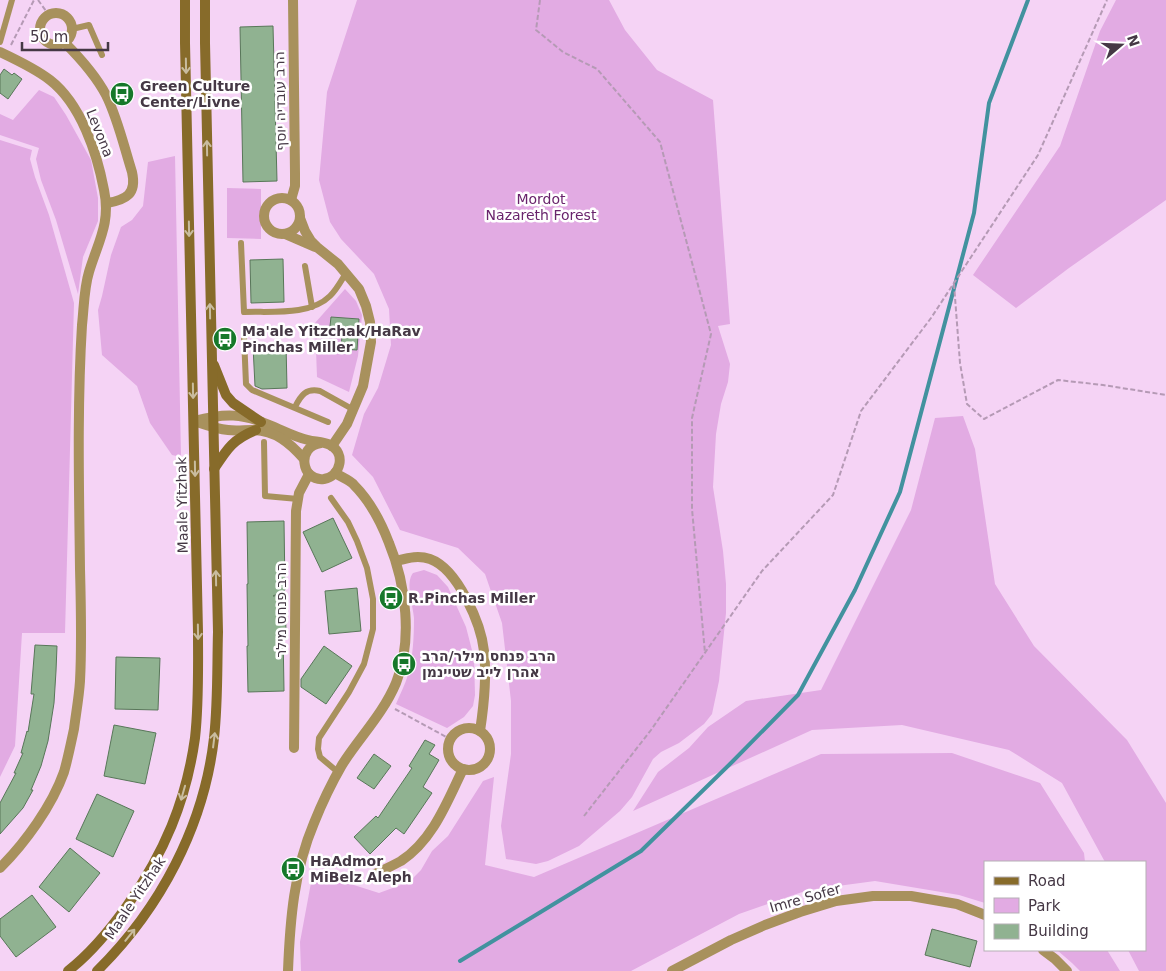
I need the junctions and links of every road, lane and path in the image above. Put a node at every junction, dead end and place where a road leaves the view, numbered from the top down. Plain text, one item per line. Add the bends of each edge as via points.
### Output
1 (12, 0) edge
2 (34, 0) edge
3 (38, 0) edge
4 (185, 0) edge
5 (205, 0) edge
6 (293, 0) edge
7 (540, 0) edge
8 (1107, 0) edge
9 (49, 15) junction
10 (72, 29) junction
11 (0, 42) edge
12 (65, 43) junction
13 (3, 54) edge
14 (102, 56) dead end
15 (291, 200) junction
16 (106, 203) junction
17 (300, 218) junction
18 (285, 234) junction
19 (240, 243) dead end
20 (318, 248) junction
21 (305, 266) dead end
22 (346, 273) junction
23 (954, 284) junction
24 (312, 307) junction
25 (244, 337) dead end
26 (212, 360) junction
27 (1166, 395) edge
28 (295, 407) junction
29 (354, 410) junction
30 (213, 416) junction
31 (194, 421) junction
32 (328, 422) dead end
33 (259, 426) junction
34 (213, 427) junction
35 (264, 442) dead end
36 (321, 443) junction
37 (332, 446) junction
38 (304, 459) junction
39 (214, 469) junction
40 (335, 473) junction
41 (309, 474) junction
42 (331, 498) dead end
43 (298, 499) junction
44 (396, 561) junction
45 (705, 654) junction
46 (386, 703) junction
47 (480, 731) junction
48 (450, 740) junction
49 (294, 748) dead end
50 (463, 769) junction
51 (338, 772) junction
52 (584, 816) dead end
53 (0, 868) edge
54 (373, 875) dead end
55 (984, 915) edge
56 (1044, 951) edge
57 (68, 971) edge
58 (97, 971) edge
59 (288, 971) edge
60 (672, 971) edge
61 (1068, 971) edge

1 - 11 lane
2 - 13 path
3 - 9 path
4 -> 31 street, Maale Yitzhak
26 -> 5 street, Maale Yitzhak
6 - 15 street, הרב עובדיה יוסף via 295,174
7 - 45 path via 536,30 563,52 597,69 660,142 711,334 692,418 692,509
8 - 23 path via 1038,155
9 - 10 street via 64,16
9 - 12 street via 42,22 42,37 55,45
10 - 12 street
10 - 14 lane via 89,25
12 - 16 street via 100,84 112,108 132,172 134,180 130,193 119,201
13 - 16 street, Levona via 50,80 72,104 82,121 99,168
15 - 17 street via 298,206
15 - 18 street via 276,198 264,211 268,228
16 - 53 street, Levona via 102,236 88,274 82,325 78,436 81,636 77,708 63,773 52,798 22,845
17 - 18 street via 295,229
17 - 20 street
18 - 20 street
19 - 24 lane via 244,312 297,311
20 - 22 street
21 - 24 lane
22 - 24 lane via 330,297
22 - 29 street via 359,289 370,322 371,342 363,386
23 - 27 path via 960,363 967,404 984,419 1058,380
23 - 45 path via 861,411 833,495 762,571
25 - 28 lane via 246,384 252,390
26 - 30 street, Maale Yitzhak
26 - 33 street via 226,395
28 - 29 lane via 304,394 315,390
28 - 32 lane
29 - 37 street
30 - 31 street
30 - 33 street via 250,418
30 - 34 street, Maale Yitzhak
31 - 34 street
31 -> 57 street, Maale Yitzhak via 198,666 197,717 190,765 178,810 155,863 120,916
33 - 34 street via 228,430
33 - 36 street
33 - 38 street via 282,438
33 - 39 street via 237,439
34 - 39 street, Maale Yitzhak
35 - 43 lane via 265,496
36 - 37 street
36 - 38 street via 311,446
37 - 40 street via 340,459
38 - 41 street
58 -> 39 street, Maale Yitzhak via 135,928 176,865 196,817 209,769 217,693
40 - 41 street via 320,479
40 - 44 street via 353,483 372,508
41 - 43 street, הרב פנחס מילר
42 - 51 lane via 348,522 367,568 373,629 364,664 319,738 320,757
43 - 49 street, הרב פנחס מילר
44 - 46 street via 406,631 396,682
44 - 47 street via 412,557 438,563 460,587 470,606 484,650 484,707
45 - 52 path
46 - 48 path
46 - 51 street
47 - 48 street via 461,729
47 - 50 street via 489,743 488,757 477,768
48 - 50 street via 448,754 456,766
50 - 54 street via 423,841 401,860
51 - 59 street via 303,853 294,894
55 - 60 street, Imre Sofer via 957,904 912,896 873,896 836,901 765,925
56 - 61 street

